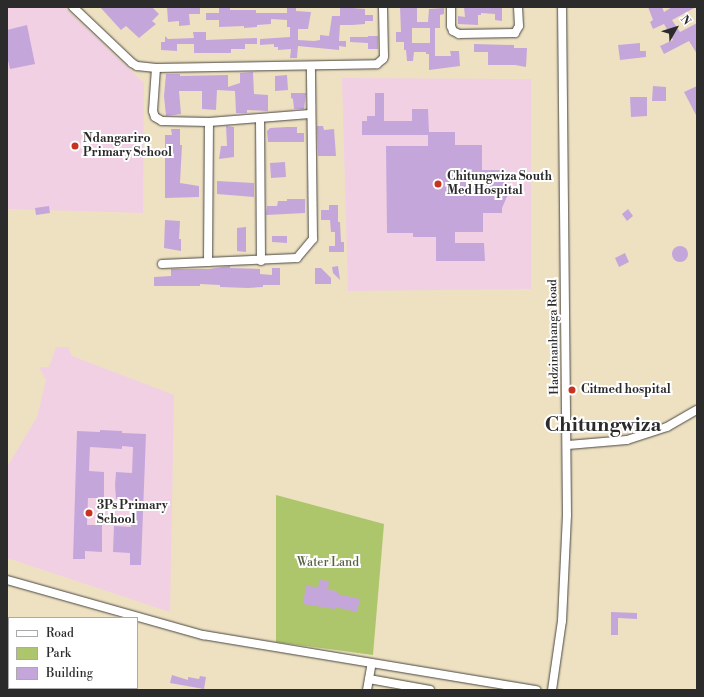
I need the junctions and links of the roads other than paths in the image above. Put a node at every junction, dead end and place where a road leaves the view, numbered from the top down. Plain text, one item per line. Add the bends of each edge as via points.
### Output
1 (73, 7) edge
2 (384, 7) edge
3 (451, 7) edge
4 (518, 7) edge
5 (562, 7) edge
6 (311, 66) junction
7 (156, 68) junction
8 (310, 114) junction
9 (260, 118) junction
10 (210, 122) junction
11 (261, 261) junction
12 (208, 262) junction
13 (162, 264) dead end
14 (697, 410) edge
15 (568, 445) junction
16 (7, 580) edge
17 (372, 663) junction
18 (369, 679) junction
19 (367, 690) edge
20 (430, 690) edge
21 (536, 690) edge
22 (552, 690) edge

1 - 7 street via 132,63
2 - 6 street via 384,56 380,62 372,65
3 - 4 street via 453,31 459,34 474,34 515,33 519,26
5 - 15 street, Hadzinanhanga Road
6 - 7 street
6 - 8 street
7 - 10 street via 152,111 155,117 162,121
8 - 9 street
8 - 11 street via 313,239 297,258
9 - 10 street
9 - 11 street
10 - 12 street
11 - 12 street
12 - 13 street
14 - 15 street via 667,427 627,440
15 - 22 street, Hadzinanhanga Road via 562,621
16 - 17 street via 203,635
17 - 18 street
17 - 21 street
18 - 19 street
18 - 20 street

